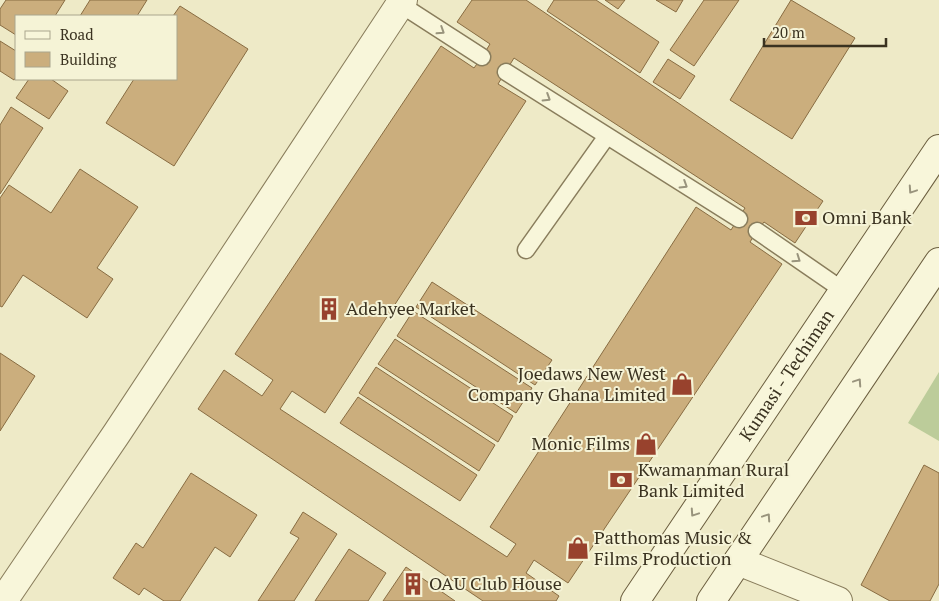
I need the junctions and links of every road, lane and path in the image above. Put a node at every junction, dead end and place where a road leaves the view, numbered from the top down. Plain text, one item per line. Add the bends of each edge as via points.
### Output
1 (401, 2) edge
2 (482, 57) dead end
3 (506, 72) dead end
4 (607, 136) junction
5 (939, 149) edge
6 (739, 219) dead end
7 (757, 231) dead end
8 (526, 250) dead end
9 (939, 262) edge
10 (844, 291) junction
11 (738, 561) junction
12 (2, 601) edge
13 (635, 601) edge
14 (711, 601) edge
15 (838, 601) edge

1 -> 2 lane
1 - 12 main road via 117,433
3 -> 4 lane
4 -> 6 lane
4 - 8 lane
5 -> 10 main road, Kumasi - Techiman
7 -> 10 lane
11 -> 9 main road
10 -> 13 main road, Kumasi - Techiman
11 - 14 main road
11 - 15 main road

